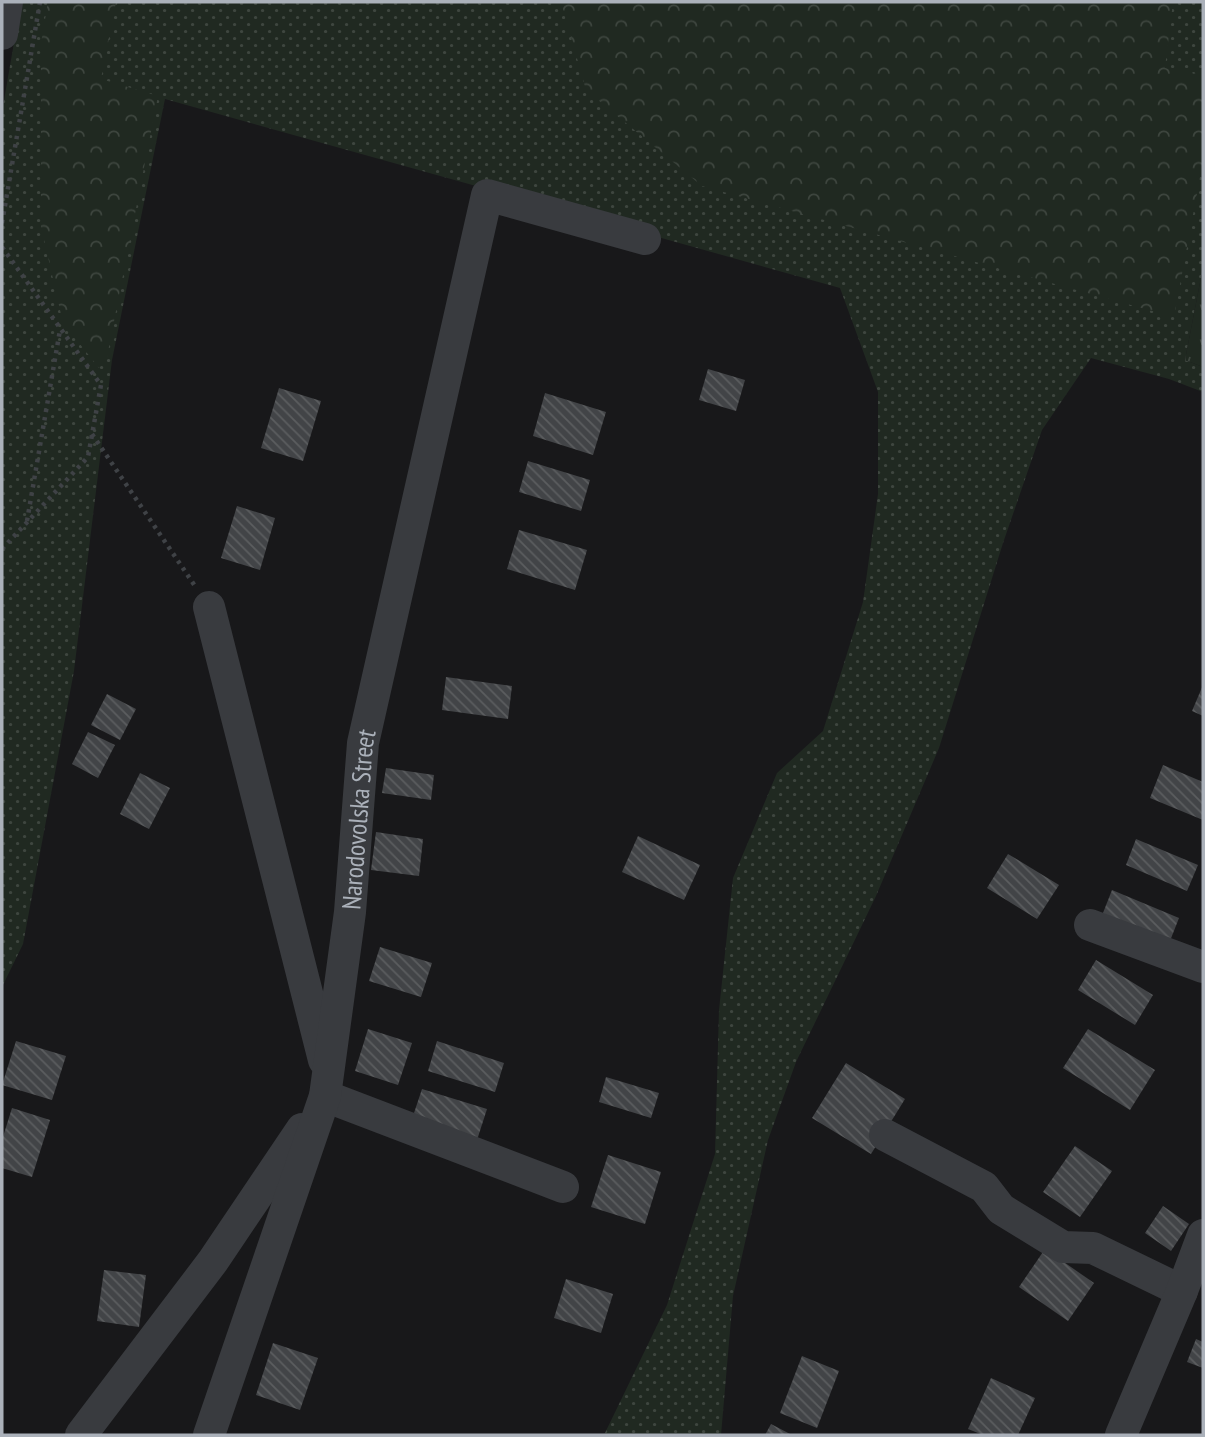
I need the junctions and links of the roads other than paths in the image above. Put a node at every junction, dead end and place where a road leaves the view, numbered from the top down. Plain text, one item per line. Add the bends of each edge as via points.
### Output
1 (7, 2) edge
2 (2, 34) edge
3 (645, 239) dead end
4 (209, 607) road end
5 (1090, 925) dead end
6 (1203, 967) edge
7 (326, 1085) junction
8 (885, 1135) dead end
9 (563, 1187) dead end
10 (1203, 1235) edge
11 (1182, 1291) junction
12 (81, 1435) edge
13 (209, 1435) edge
14 (1121, 1435) edge

1 - 2 street
3 - 7 street, Narodovolska Street via 487,195 363,743 350,912
4 - 7 street
5 - 6 street
7 - 9 street
7 - 12 street via 213,1261
7 - 13 street, Narodovolska Street
8 - 11 street via 984,1186 1001,1209 1063,1247 1093,1248
10 - 11 street
11 - 14 street

